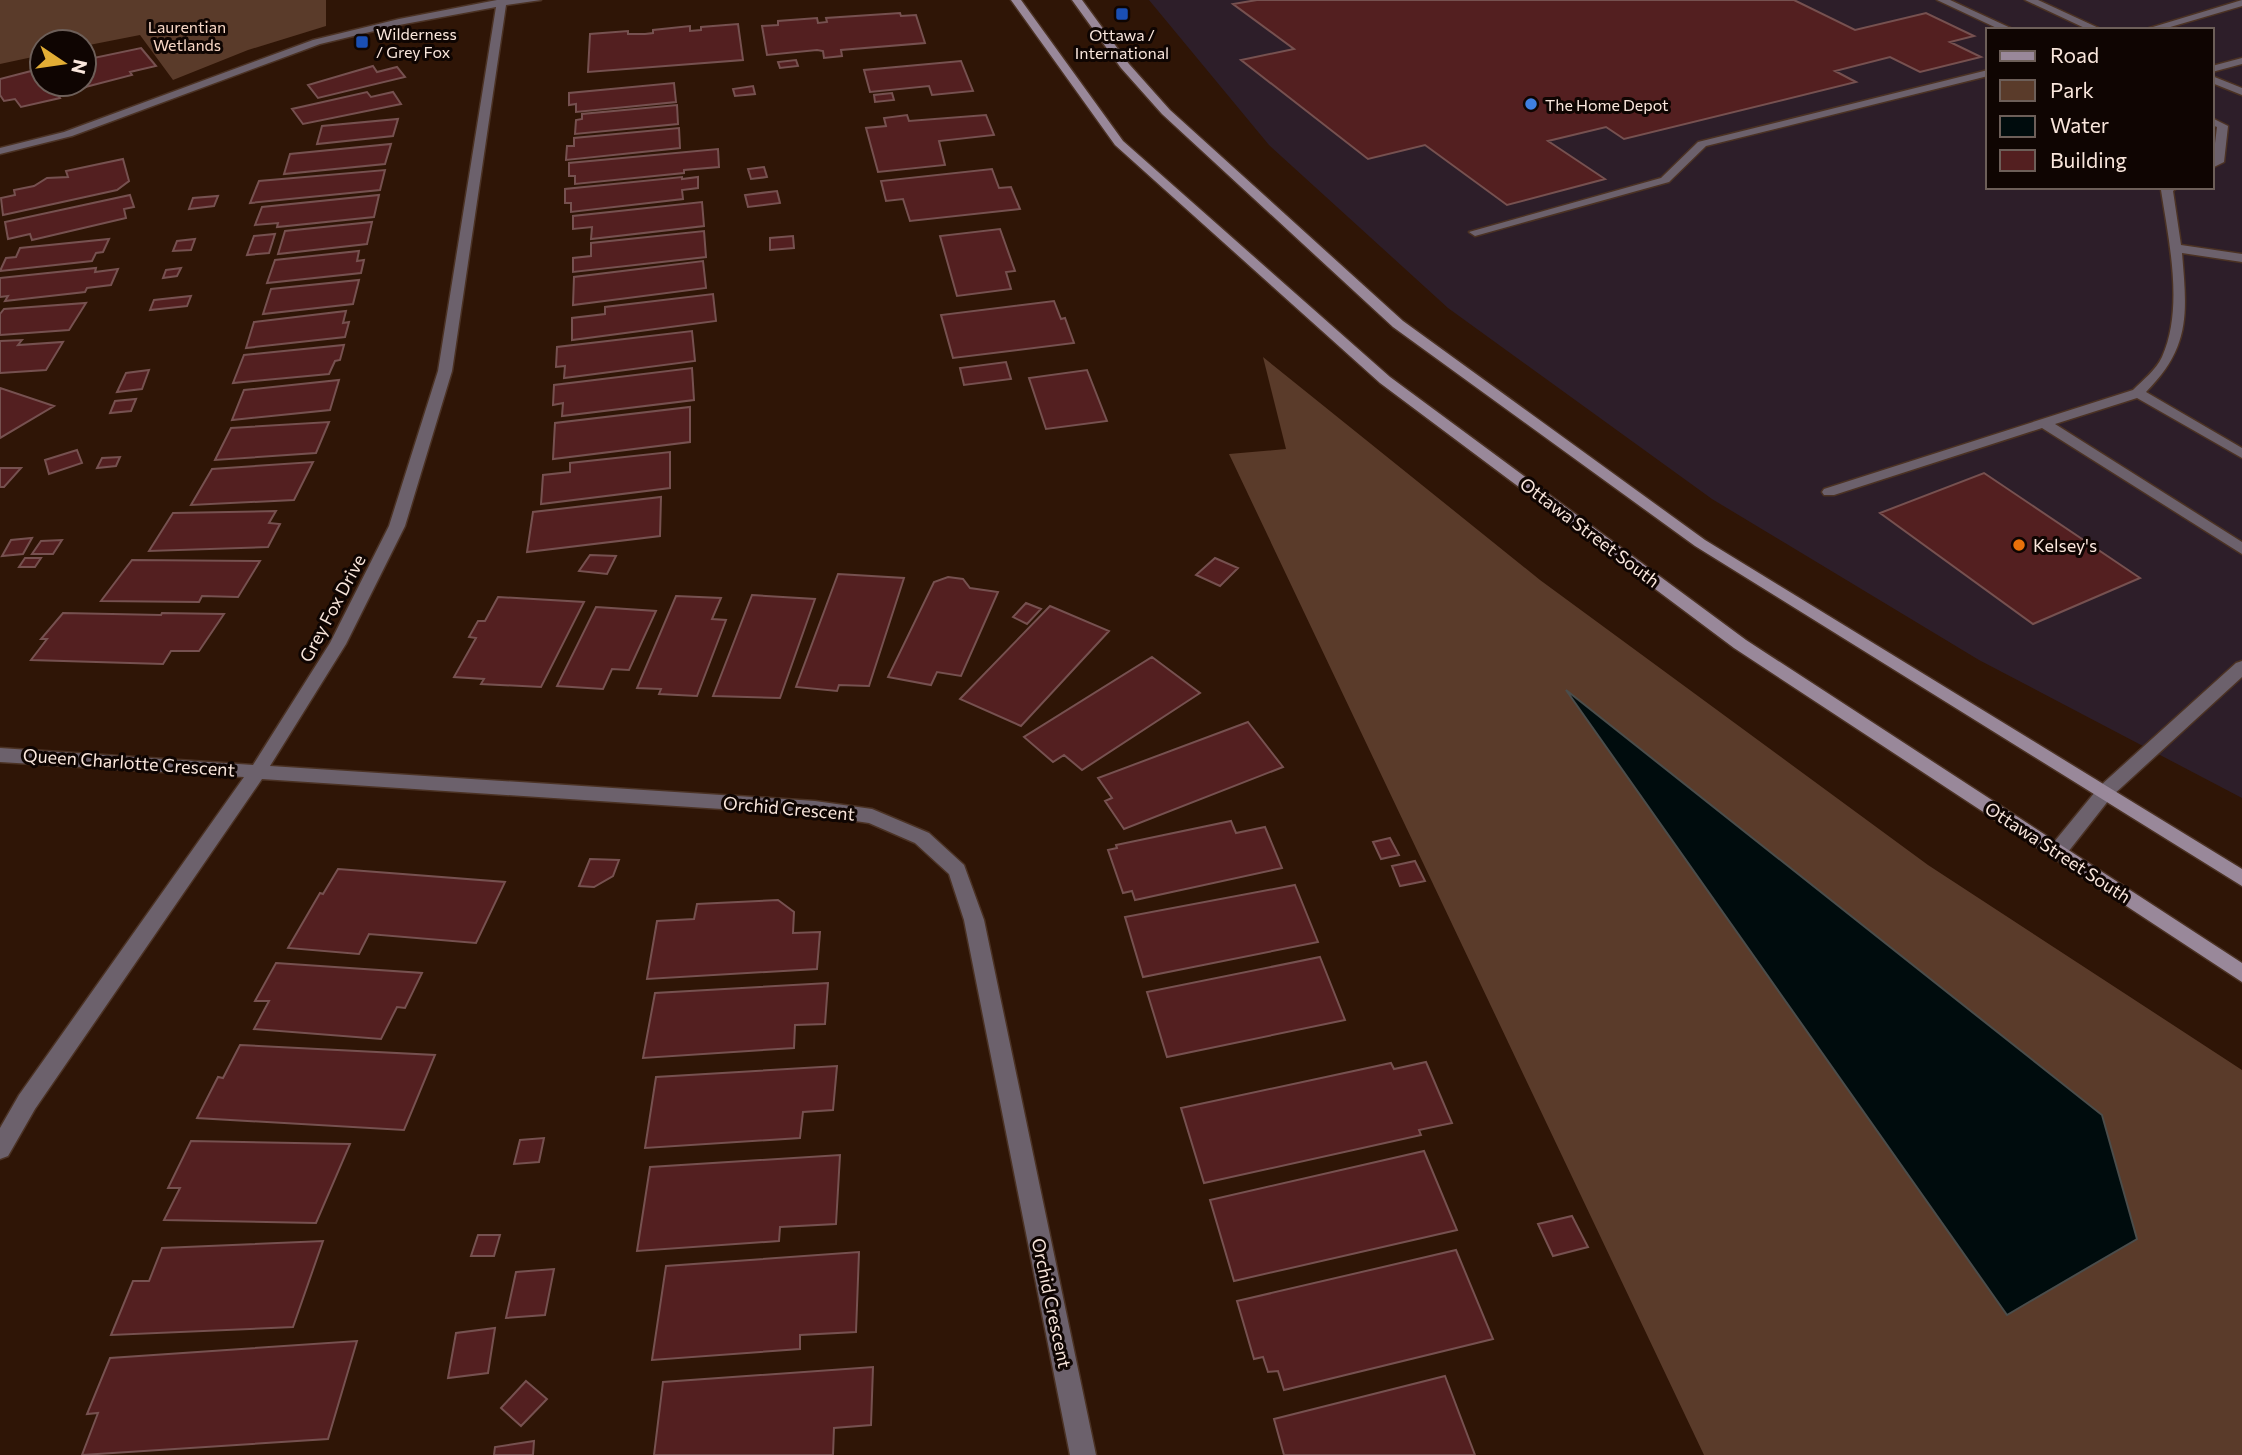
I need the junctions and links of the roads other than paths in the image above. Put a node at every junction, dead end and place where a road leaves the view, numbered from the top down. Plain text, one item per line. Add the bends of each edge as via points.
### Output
1 (536, 0) edge
2 (1016, 0) edge
3 (1077, 0) edge
4 (1942, 0) edge
5 (2030, 0) edge
6 (502, 2) edge
7 (2242, 4) edge
8 (2005, 28) edge
9 (2093, 28) edge
10 (2155, 28) edge
11 (2242, 61) edge
12 (2214, 68) edge
13 (1986, 73) edge
14 (2214, 80) edge
15 (2242, 92) edge
16 (2214, 122) edge
17 (0, 151) edge
18 (2214, 164) edge
19 (2169, 189) edge
20 (1475, 232) dead end
21 (2175, 248) junction
22 (2242, 258) edge
23 (2138, 393) junction
24 (2044, 423) junction
25 (2242, 454) edge
26 (1829, 492) dead end
27 (2242, 549) edge
28 (2242, 667) edge
29 (0, 755) edge
30 (258, 771) junction
31 (2106, 792) junction
32 (2057, 852) junction
33 (2242, 878) edge
34 (2242, 974) edge
35 (0, 1149) edge
36 (1083, 1455) edge

1 - 6 street
2 - 32 main road, Ottawa Street South via 1119,143 1385,380 1740,644
3 - 31 main road via 1166,112 1398,324 1700,543
4 - 8 street
5 - 9 street
6 - 17 street via 317,42 68,134
6 - 30 street, Grey Fox Drive via 445,371 397,526 338,644
7 - 10 street
11 - 12 street
13 - 20 street via 1702,144 1665,180
14 - 15 street
16 - 18 street via 2223,126
19 - 21 street
21 - 22 street
21 - 23 street via 2175,333 2169,358
23 - 24 street
23 - 25 street
24 - 26 street
24 - 27 street
28 - 31 street
29 - 30 street, Queen Charlotte Crescent
30 - 35 street, Grey Fox Drive via 27,1102
30 - 36 street, Orchid Crescent via 815,808 872,816 922,838 957,870 974,920
31 - 32 street
31 - 33 main road
32 - 34 main road, Ottawa Street South

